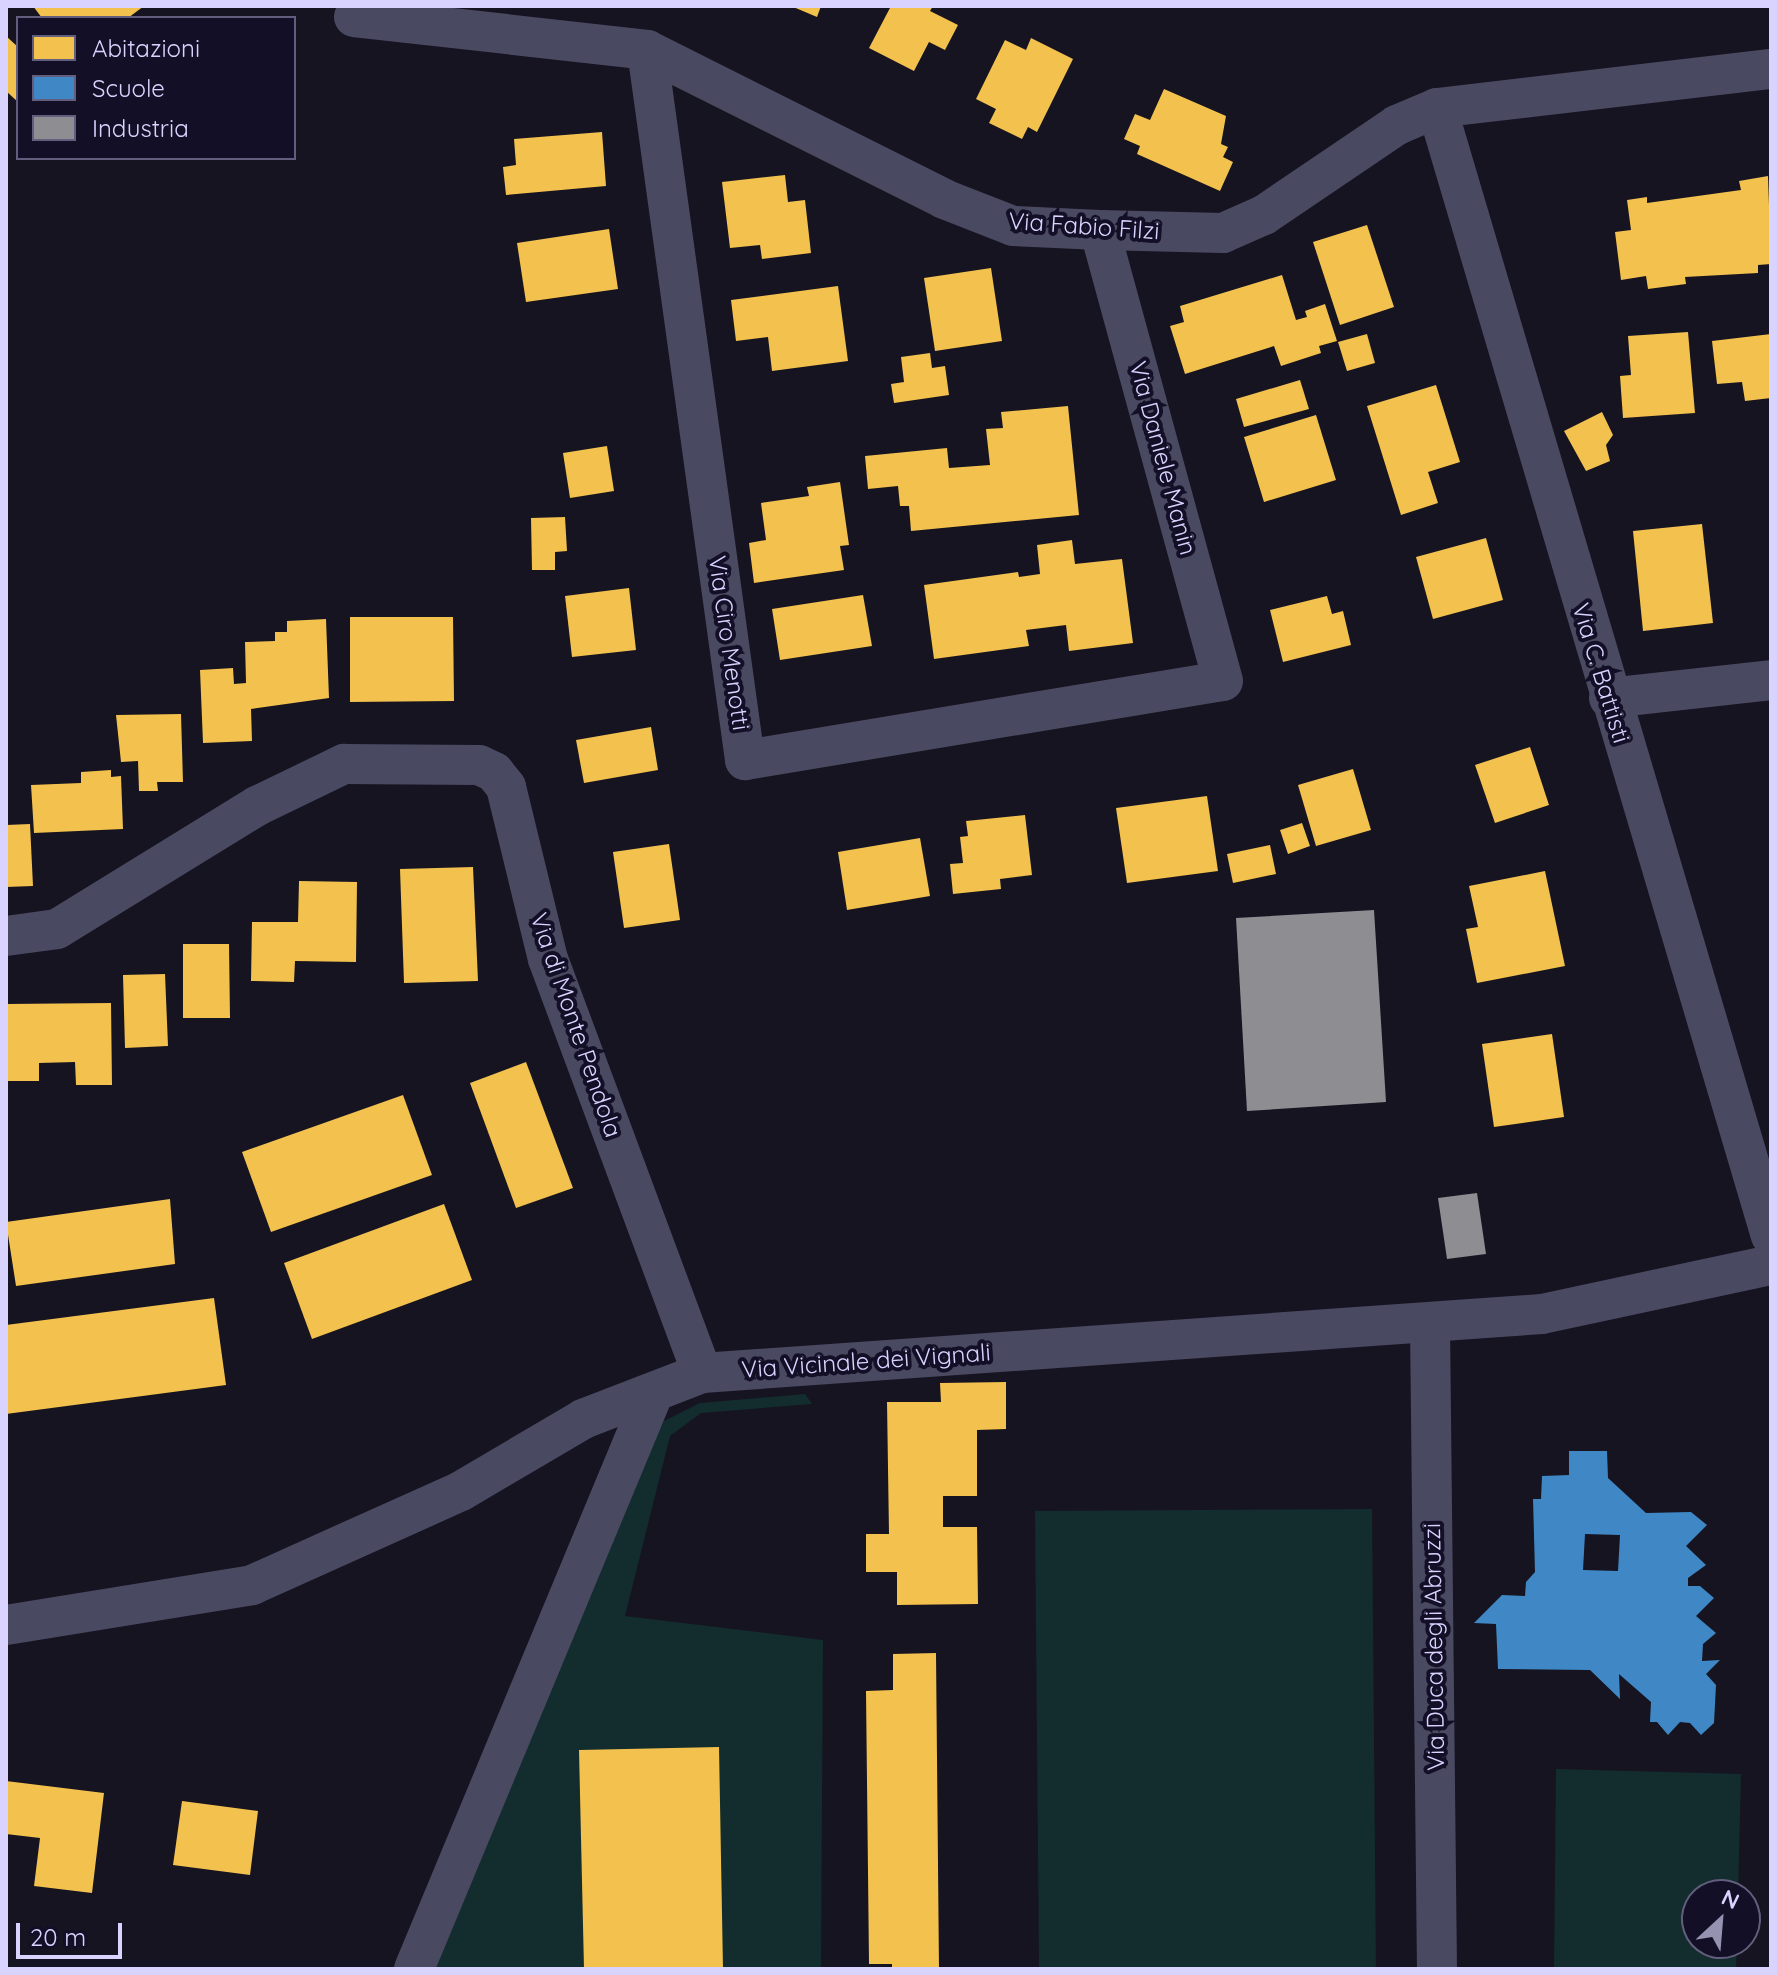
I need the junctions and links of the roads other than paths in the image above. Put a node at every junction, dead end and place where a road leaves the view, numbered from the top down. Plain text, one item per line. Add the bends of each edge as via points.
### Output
1 (354, 17) dead end
2 (647, 50) junction
3 (1771, 69) edge
4 (1437, 108) junction
5 (1100, 230) junction
6 (1771, 680) edge
7 (1219, 686) joint
8 (1609, 698) junction
9 (6, 936) edge
10 (1771, 1236) edge
11 (1771, 1265) edge
12 (1430, 1324) junction
13 (702, 1373) junction
14 (654, 1392) junction
15 (6, 1625) edge
16 (414, 1969) edge
17 (1437, 1969) edge

1 - 2 street, Via Fabio Filzi
2 - 5 street, Via Fabio Filzi via 944,199 1013,226
2 - 7 street, Via Ciro Menotti via 745,760
3 - 4 street, Via Fabio Filzi
4 - 5 street, Via Fabio Filzi via 1397,125 1264,215 1223,233
4 - 8 street, Via C. Battisti
5 - 7 street, Via Daniele Manin via 1223,676
6 - 8 street
8 - 10 street, Via C. Battisti
9 - 13 street, Via di Monte Pendola via 57,929 257,806 344,764 479,765 494,772 506,787 548,959
11 - 12 street, Via Vicinale dei Vignali via 1542,1314
12 - 13 street, Via Vicinale dei Vignali
12 - 17 street, Via Duca degli Abruzzi
13 - 14 street, Via Vicinale dei Vignali
14 - 15 street, Via Vicinale dei Vignali via 583,1419 461,1491 252,1585
14 - 16 street

